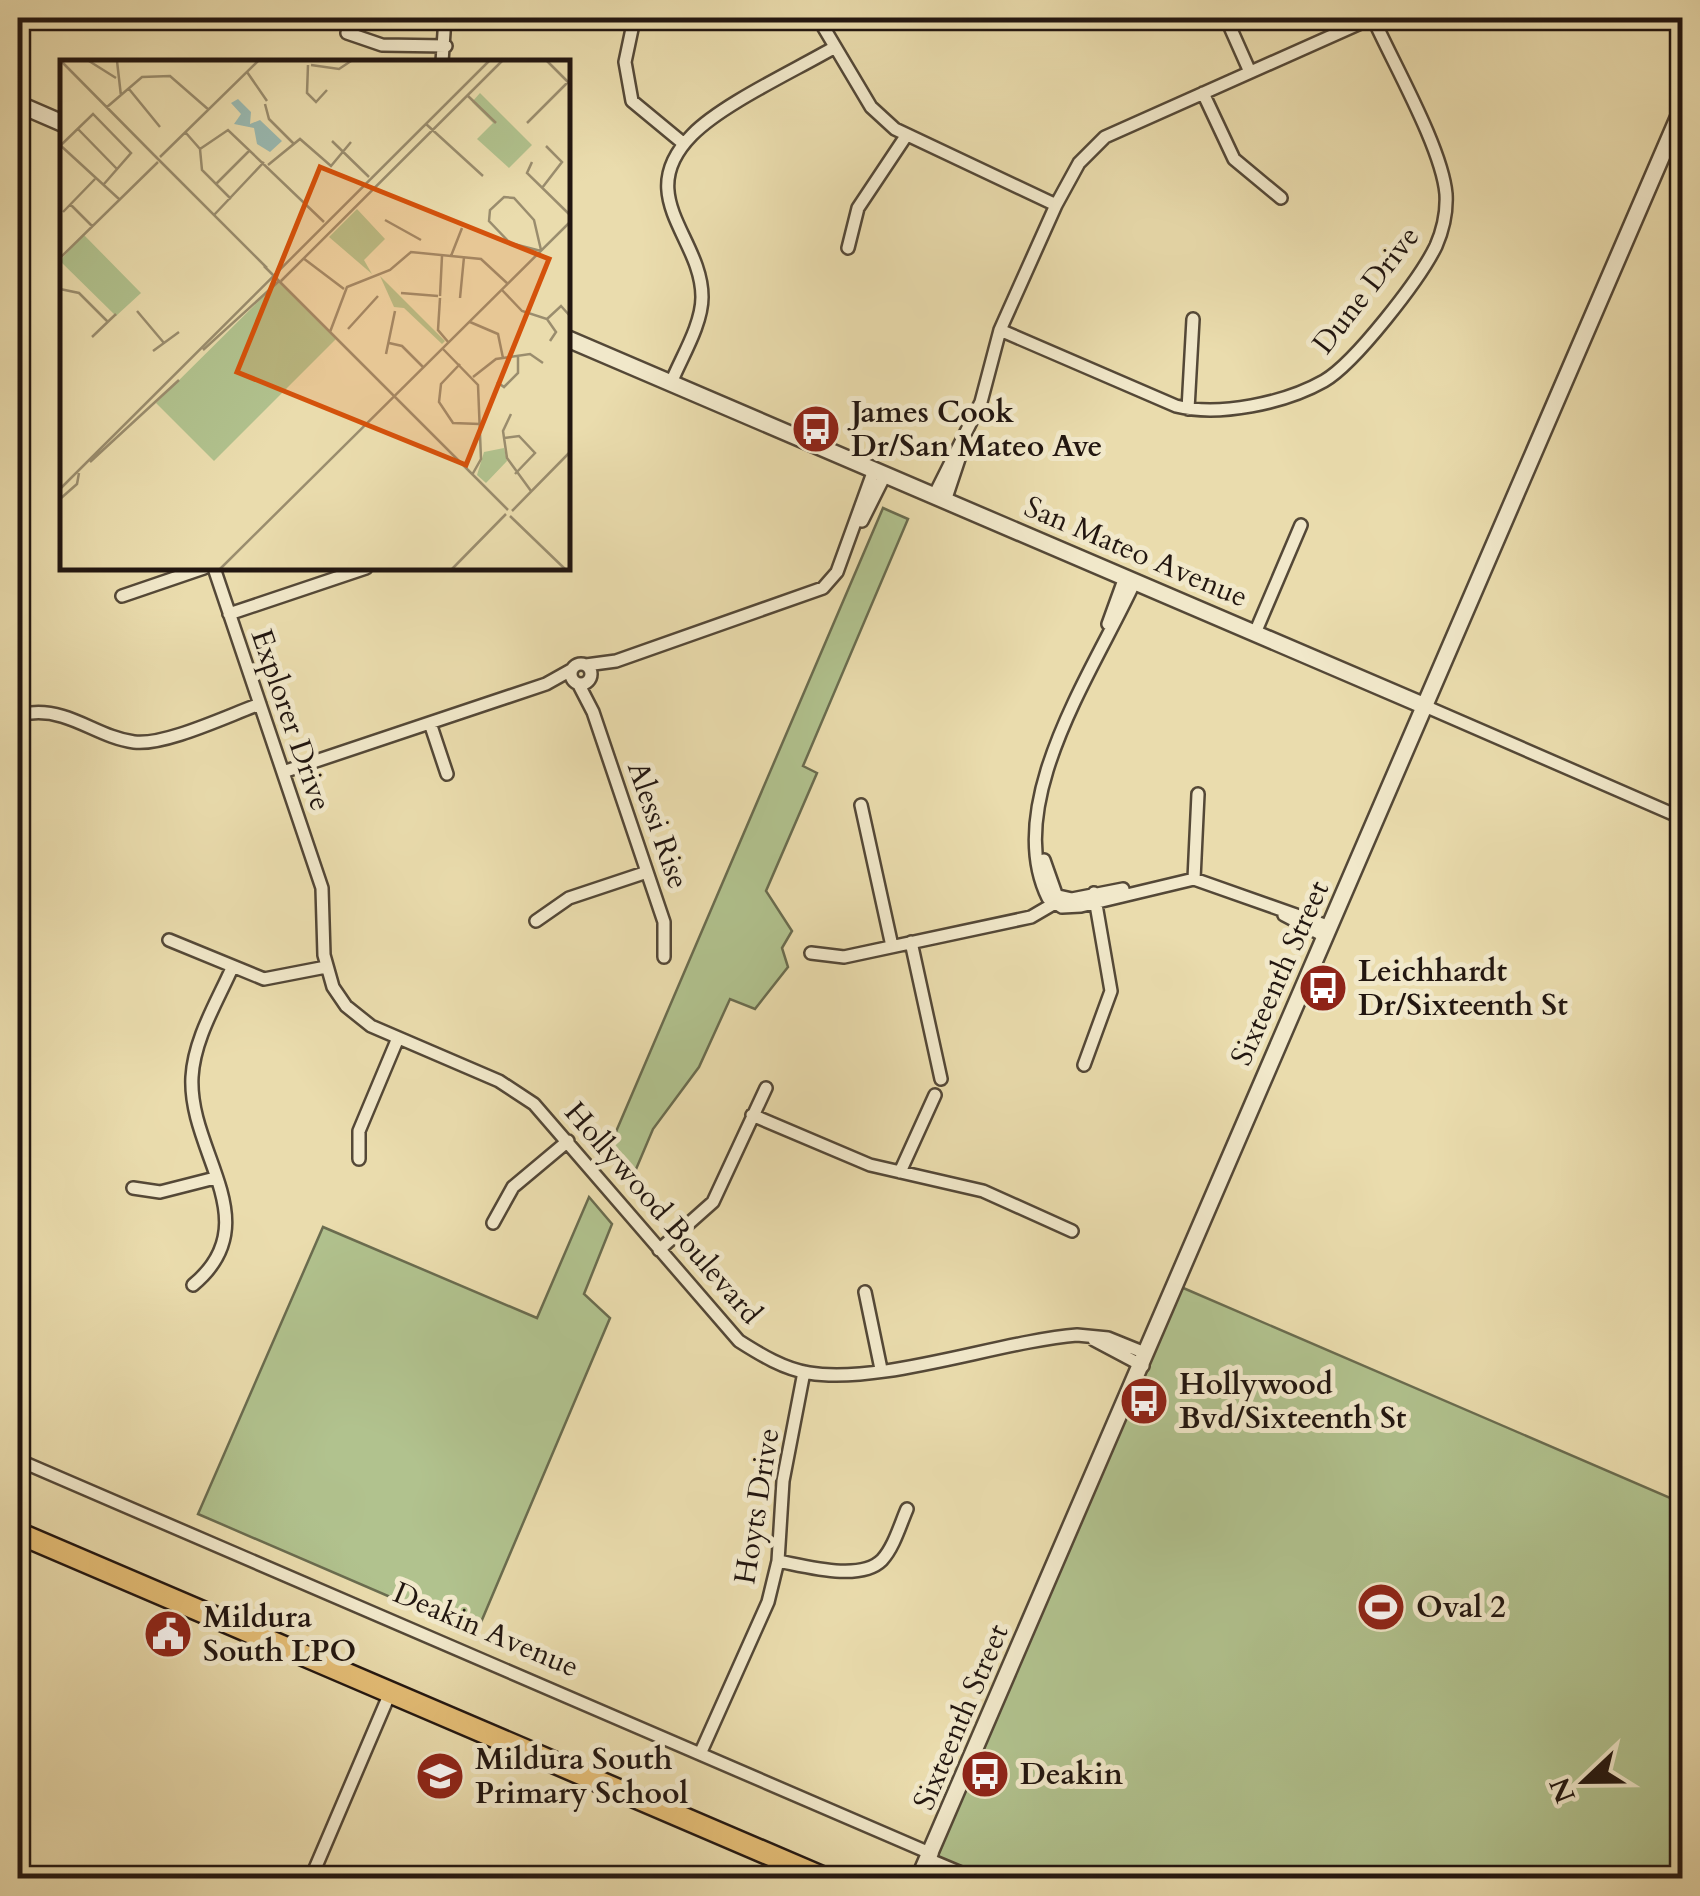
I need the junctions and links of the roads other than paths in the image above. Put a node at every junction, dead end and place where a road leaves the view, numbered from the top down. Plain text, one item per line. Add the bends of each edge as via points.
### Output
1 (444, 18) edge
2 (818, 18) edge
3 (1226, 18) edge
4 (1372, 18) edge
5 (632, 29) dead end
6 (347, 33) dead end
7 (446, 46) junction
8 (835, 47) junction
9 (442, 60) edge
10 (1250, 72) junction
11 (1203, 93) junction
12 (18, 104) edge
13 (1682, 108) edge
14 (60, 122) edge
15 (906, 136) junction
16 (684, 144) junction
17 (1281, 198) dead end
18 (1056, 204) junction
19 (848, 248) dead end
20 (1193, 319) dead end
21 (1000, 330) junction
22 (570, 340) edge
23 (671, 383) junction
24 (1188, 409) junction
25 (880, 473) junction
26 (939, 498) junction
27 (1301, 525) dead end
28 (198, 570) edge
29 (215, 570) edge
30 (360, 570) edge
31 (1130, 579) junction
32 (122, 596) dead end
33 (230, 614) junction
34 (1255, 633) junction
35 (581, 676) junction
36 (260, 704) junction
37 (1428, 707) junction
38 (31, 713) dead end
39 (430, 723) junction
40 (282, 772) junction
41 (447, 774) dead end
42 (1198, 794) dead end
43 (861, 806) dead end
44 (1682, 818) edge
45 (647, 872) junction
46 (1194, 879) junction
47 (322, 888) joint
48 (1053, 898) junction
49 (1095, 898) junction
50 (536, 921) dead end
51 (1328, 932) junction
52 (168, 940) dead end
53 (910, 942) junction
54 (892, 946) junction
55 (812, 953) dead end
56 (664, 956) dead end
57 (326, 967) junction
58 (232, 968) junction
59 (398, 1038) junction
60 (1084, 1065) dead end
61 (941, 1078) dead end
62 (766, 1088) dead end
63 (935, 1095) dead end
64 (752, 1115) junction
65 (568, 1140) junction
66 (359, 1159) dead end
67 (900, 1172) junction
68 (215, 1178) junction
69 (132, 1188) dead end
70 (493, 1222) dead end
71 (1072, 1231) dead end
72 (659, 1250) junction
73 (193, 1285) dead end
74 (865, 1292) dead end
75 (1144, 1359) junction
76 (881, 1369) junction
77 (804, 1372) junction
78 (18, 1460) edge
79 (907, 1508) dead end
80 (18, 1533) edge
81 (778, 1561) junction
82 (390, 1692) junction
83 (700, 1754) junction
84 (931, 1857) junction
85 (312, 1878) edge
86 (824, 1878) edge
87 (919, 1878) edge
88 (926, 1878) edge
89 (973, 1878) edge

1 - 7 street
2 - 8 street
3 - 10 street
4 - 10 street
4 - 24 street, Dune Drive via 1442,174 1446,212 1438,241 1334,374 1291,394
5 - 16 street via 625,62 632,102
6 - 7 street via 382,45
7 - 9 street
8 - 15 street via 872,106
8 - 16 street via 705,124
10 - 11 street
11 - 17 street via 1234,159
11 - 18 street via 1095,144
12 - 14 street
13 - 37 street, Sixteenth Street
15 - 18 street
15 - 19 street via 858,208
16 - 23 street via 671,168 669,205 702,301
18 - 21 street
20 - 24 street
21 - 24 street, Dune Drive
21 - 26 street via 985,390
22 - 23 street, San Mateo Avenue
23 - 25 street, San Mateo Avenue
25 - 26 street, San Mateo Avenue
25 - 35 street via 837,572 816,592
26 - 31 street, San Mateo Avenue
27 - 34 street
28 - 32 street
29 - 33 street, Explorer Drive
30 - 33 street
31 - 34 street, San Mateo Avenue
31 - 48 street via 1043,783 1037,842
33 - 36 street, Explorer Drive
34 - 37 street, San Mateo Avenue
35 - 39 street
35 - 45 street, Alessi Rise
36 - 38 street via 143,742 65,715
36 - 40 street, Explorer Drive
37 - 44 street, San Mateo Avenue
37 - 51 street, Sixteenth Street
39 - 40 street
39 - 41 street
40 - 47 street, Explorer Drive
42 - 46 street
43 - 54 street
45 - 50 street via 568,898
45 - 56 street, Alessi Rise via 664,922
46 - 49 street
46 - 51 street
47 - 57 street, Hollywood Boulevard
48 - 49 street
48 - 53 street via 1020,918
49 - 60 street via 1112,991
51 - 75 street, Sixteenth Street
52 - 58 street
53 - 54 street
53 - 61 street
54 - 55 street via 844,957
57 - 58 street via 274,980
57 - 59 street, Hollywood Boulevard via 346,1006
58 - 68 street via 192,1074
59 - 65 street, Hollywood Boulevard via 517,1092
59 - 66 street via 360,1131
62 - 64 street
63 - 67 street
64 - 67 street
64 - 72 street via 713,1202
65 - 70 street via 514,1187
65 - 72 street, Hollywood Boulevard
67 - 71 street via 983,1190
68 - 69 street via 160,1192
68 - 73 street via 226,1239
72 - 77 street, Hollywood Boulevard via 740,1341
74 - 76 street
75 - 76 street, Hollywood Boulevard via 1086,1336
75 - 84 street, Sixteenth Street
76 - 77 street, Hollywood Boulevard
77 - 81 street, Hoyts Drive via 781,1495
78 - 83 street, Deakin Avenue
79 - 81 street via 888,1552 872,1568
80 - 82 highway
81 - 83 street, Hoyts Drive via 768,1602
82 - 85 street
82 - 86 highway
83 - 84 street, Deakin Avenue
84 - 87 street, Sixteenth Street
84 - 88 street, Sixteenth Street
84 - 89 street, Deakin Avenue

